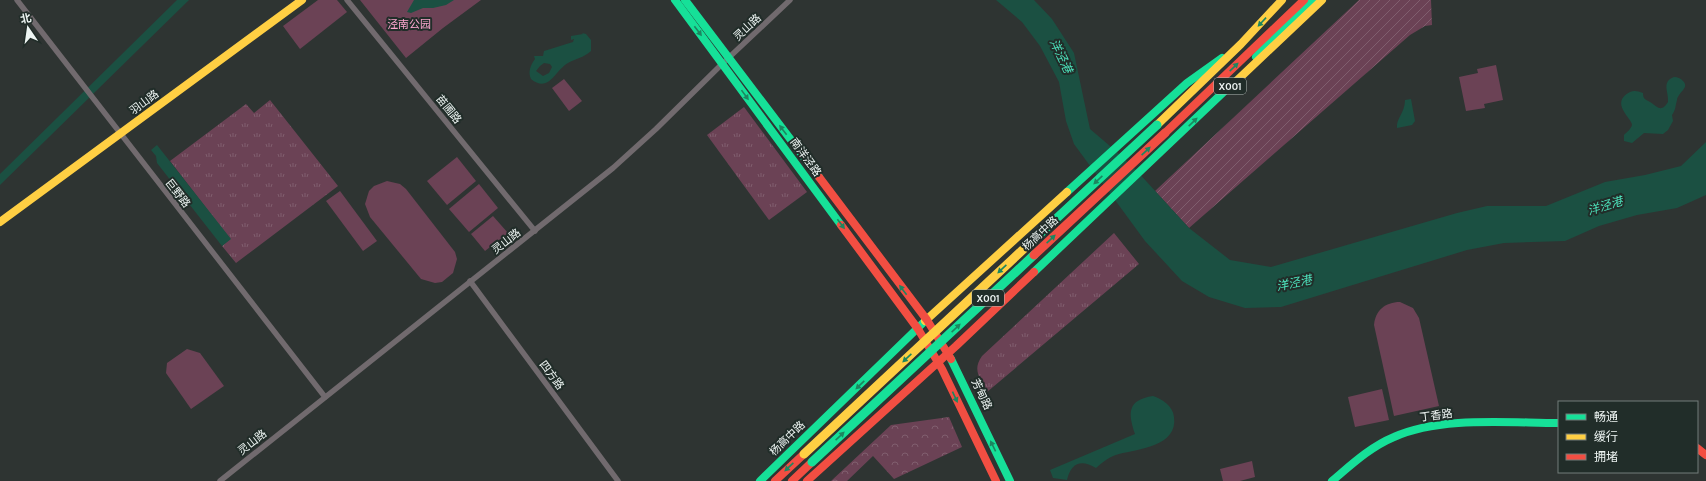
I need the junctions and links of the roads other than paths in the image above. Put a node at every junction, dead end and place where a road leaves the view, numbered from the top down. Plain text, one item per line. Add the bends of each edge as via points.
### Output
1 (17, 0) edge
2 (302, 0) edge
3 (347, 0) edge
4 (675, 0) edge
5 (685, 0) edge
6 (790, 0) edge
7 (1282, 0) edge
8 (1304, 0) edge
9 (1312, 0) edge
10 (1322, 0) edge
11 (1241, 44) junction
12 (726, 61) junction
13 (1229, 88) junction
14 (121, 135) junction
15 (0, 222) edge
16 (535, 230) junction
17 (470, 281) junction
18 (927, 320) junction
19 (918, 329) junction
20 (948, 353) junction
21 (935, 364) junction
22 (324, 397) junction
23 (1558, 423) edge
24 (1698, 449) edge
25 (1706, 455) edge
26 (220, 481) edge
27 (618, 481) edge
28 (760, 481) edge
29 (775, 481) edge
30 (792, 481) edge
31 (807, 481) edge
32 (996, 481) edge
33 (1010, 481) edge
34 (1332, 481) edge

1 - 14 street, 巨野路
2 - 14 main road, 羽山路
3 - 16 street, 苗圃路
4 -> 12 main road, 南洋泾路
5 - 12 main road, 南洋泾路
6 - 12 street, 灵山路
7 -> 11 main road, 杨高中路 / X001
30 -> 8 main road, 杨高中路 / X001, bridge
9 - 13 main road, X001 via 1270,41
10 - 13 main road
11 - 18 main road, 杨高中路 / X001 via 1187,83
11 -> 29 main road, 杨高中路 / X001, bridge
12 - 16 street, 灵山路 via 635,149
18 -> 12 main road, 南洋泾路
12 -> 19 main road, 南洋泾路
20 -> 13 main road, X001
14 - 15 main road, 羽山路
14 - 22 street, 巨野路
16 - 17 street, 灵山路
17 - 22 street, 灵山路
17 - 27 street, 四方路
18 - 19 main road, 杨高中路 / X001
18 - 20 main road, 芳甸路
19 - 21 main road
19 -> 28 main road, 杨高中路 / X001
20 - 21 main road
33 -> 20 main road, 芳甸路
21 - 31 main road
21 -> 32 main road
22 - 26 street, 灵山路
23 - 34 main road, 丁香路 via 1450,424 1412,430 1376,446
24 - 25 main road

